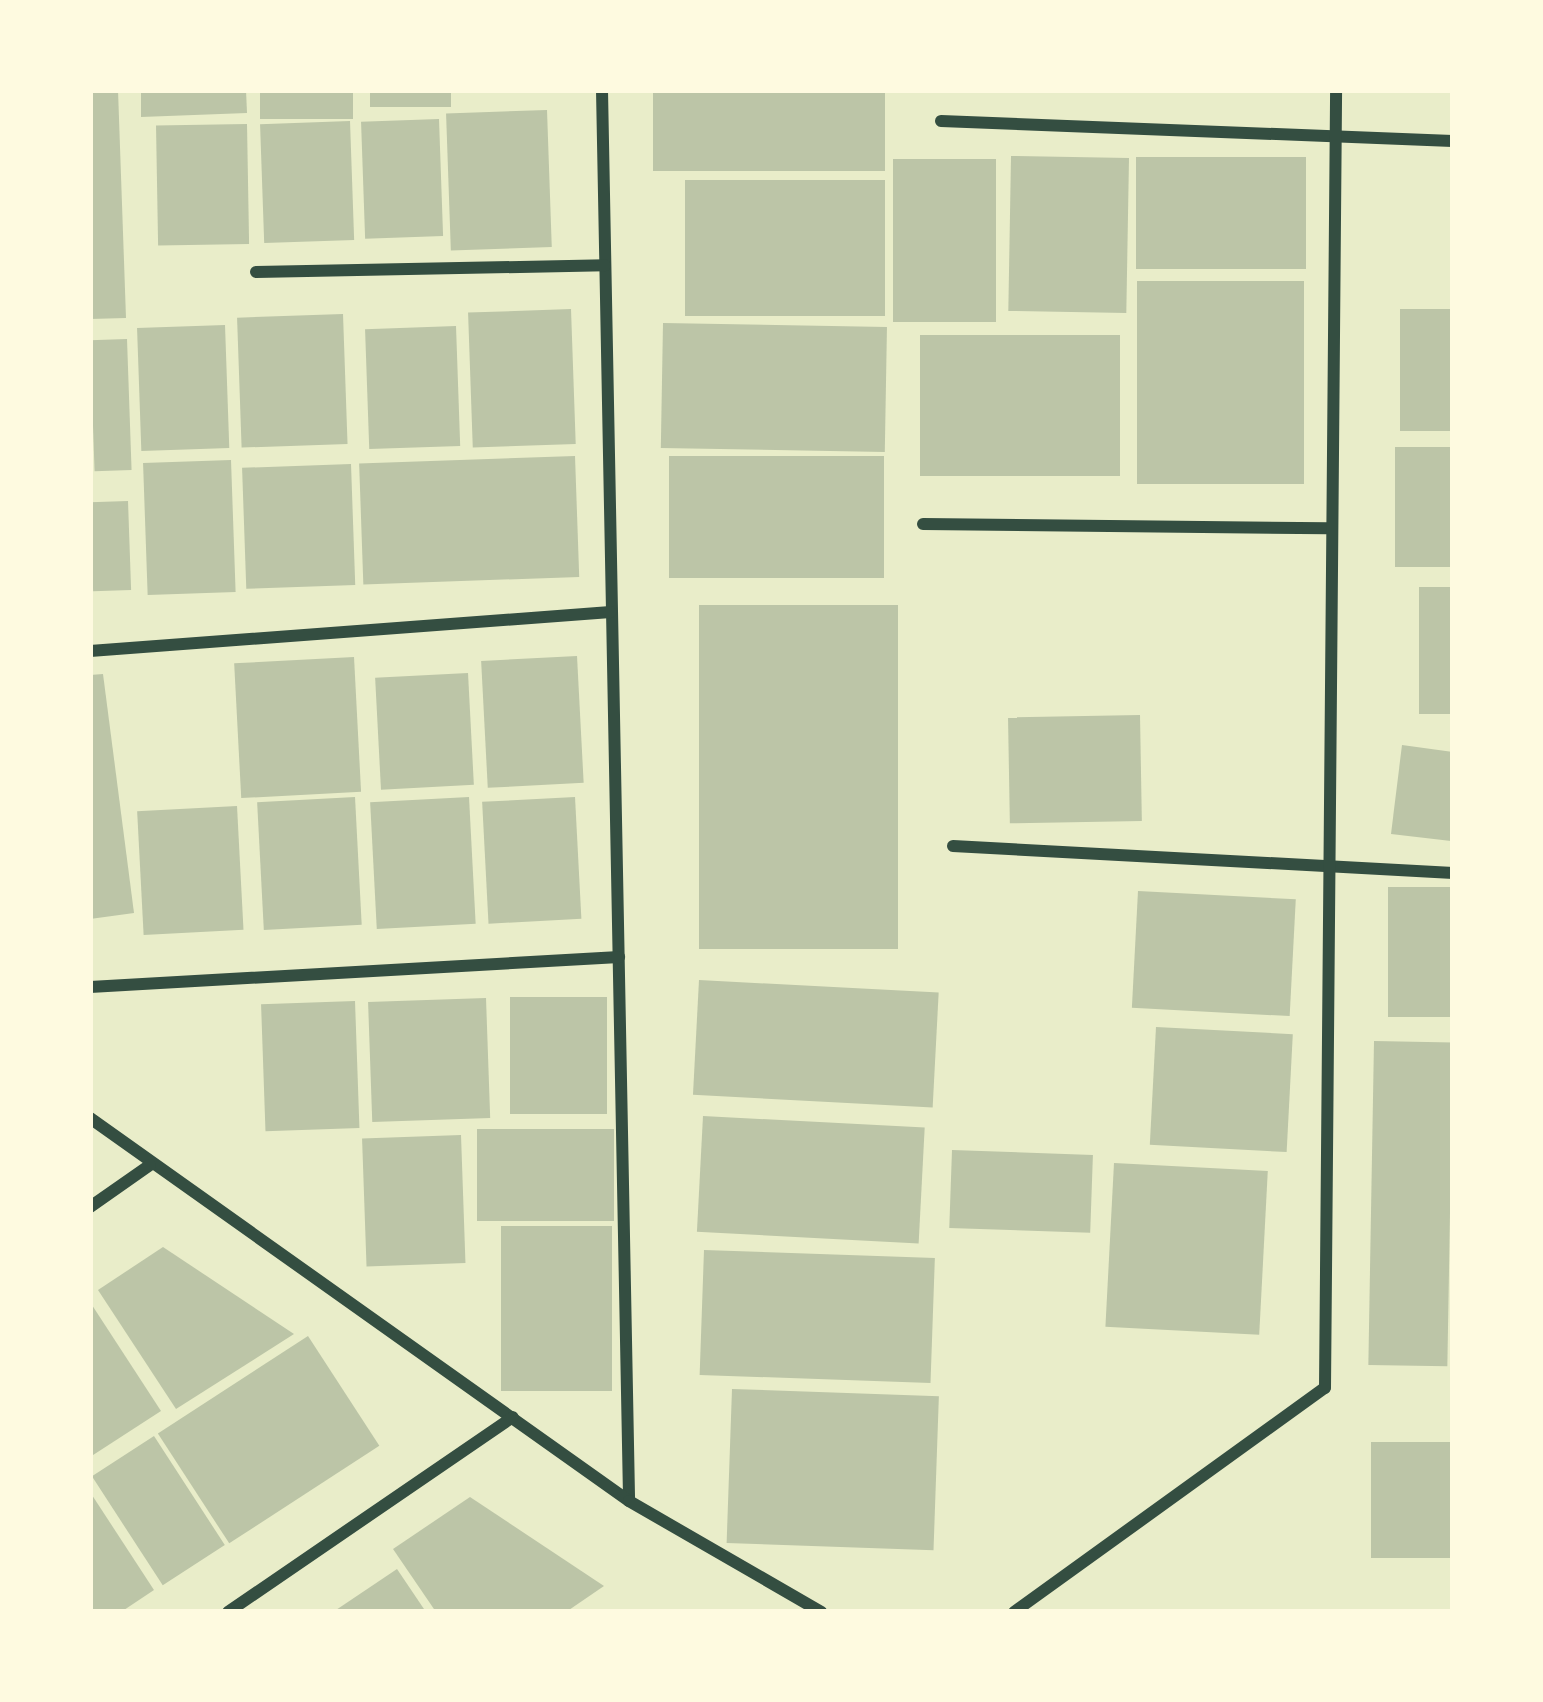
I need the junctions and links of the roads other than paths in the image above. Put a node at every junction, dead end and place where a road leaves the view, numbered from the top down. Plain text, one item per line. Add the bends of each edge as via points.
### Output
1 (602, 90) edge
2 (1336, 90) edge
3 (941, 121) dead end
4 (1335, 133) junction
5 (1453, 141) edge
6 (605, 265) junction
7 (256, 272) dead end
8 (923, 524) dead end
9 (1328, 528) junction
10 (611, 612) junction
11 (90, 651) edge
12 (952, 846) dead end
13 (1333, 868) junction
14 (1453, 873) edge
15 (619, 957) junction
16 (90, 987) edge
17 (90, 1118) edge
18 (150, 1166) junction
19 (90, 1207) edge
20 (513, 1418) junction
21 (629, 1501) junction
22 (228, 1612) edge
23 (821, 1612) edge
24 (1014, 1612) edge

1 - 6 street
2 - 4 street
3 - 4 street
4 - 5 street
4 - 9 street
6 - 7 street
6 - 10 street
8 - 9 street
9 - 13 street
10 - 11 street
10 - 15 street
12 - 13 street
13 - 14 street
13 - 24 street via 1325,1388
15 - 16 street
15 - 21 street
17 - 18 street
18 - 19 street
18 - 20 street
20 - 21 street
20 - 22 street
21 - 23 street

